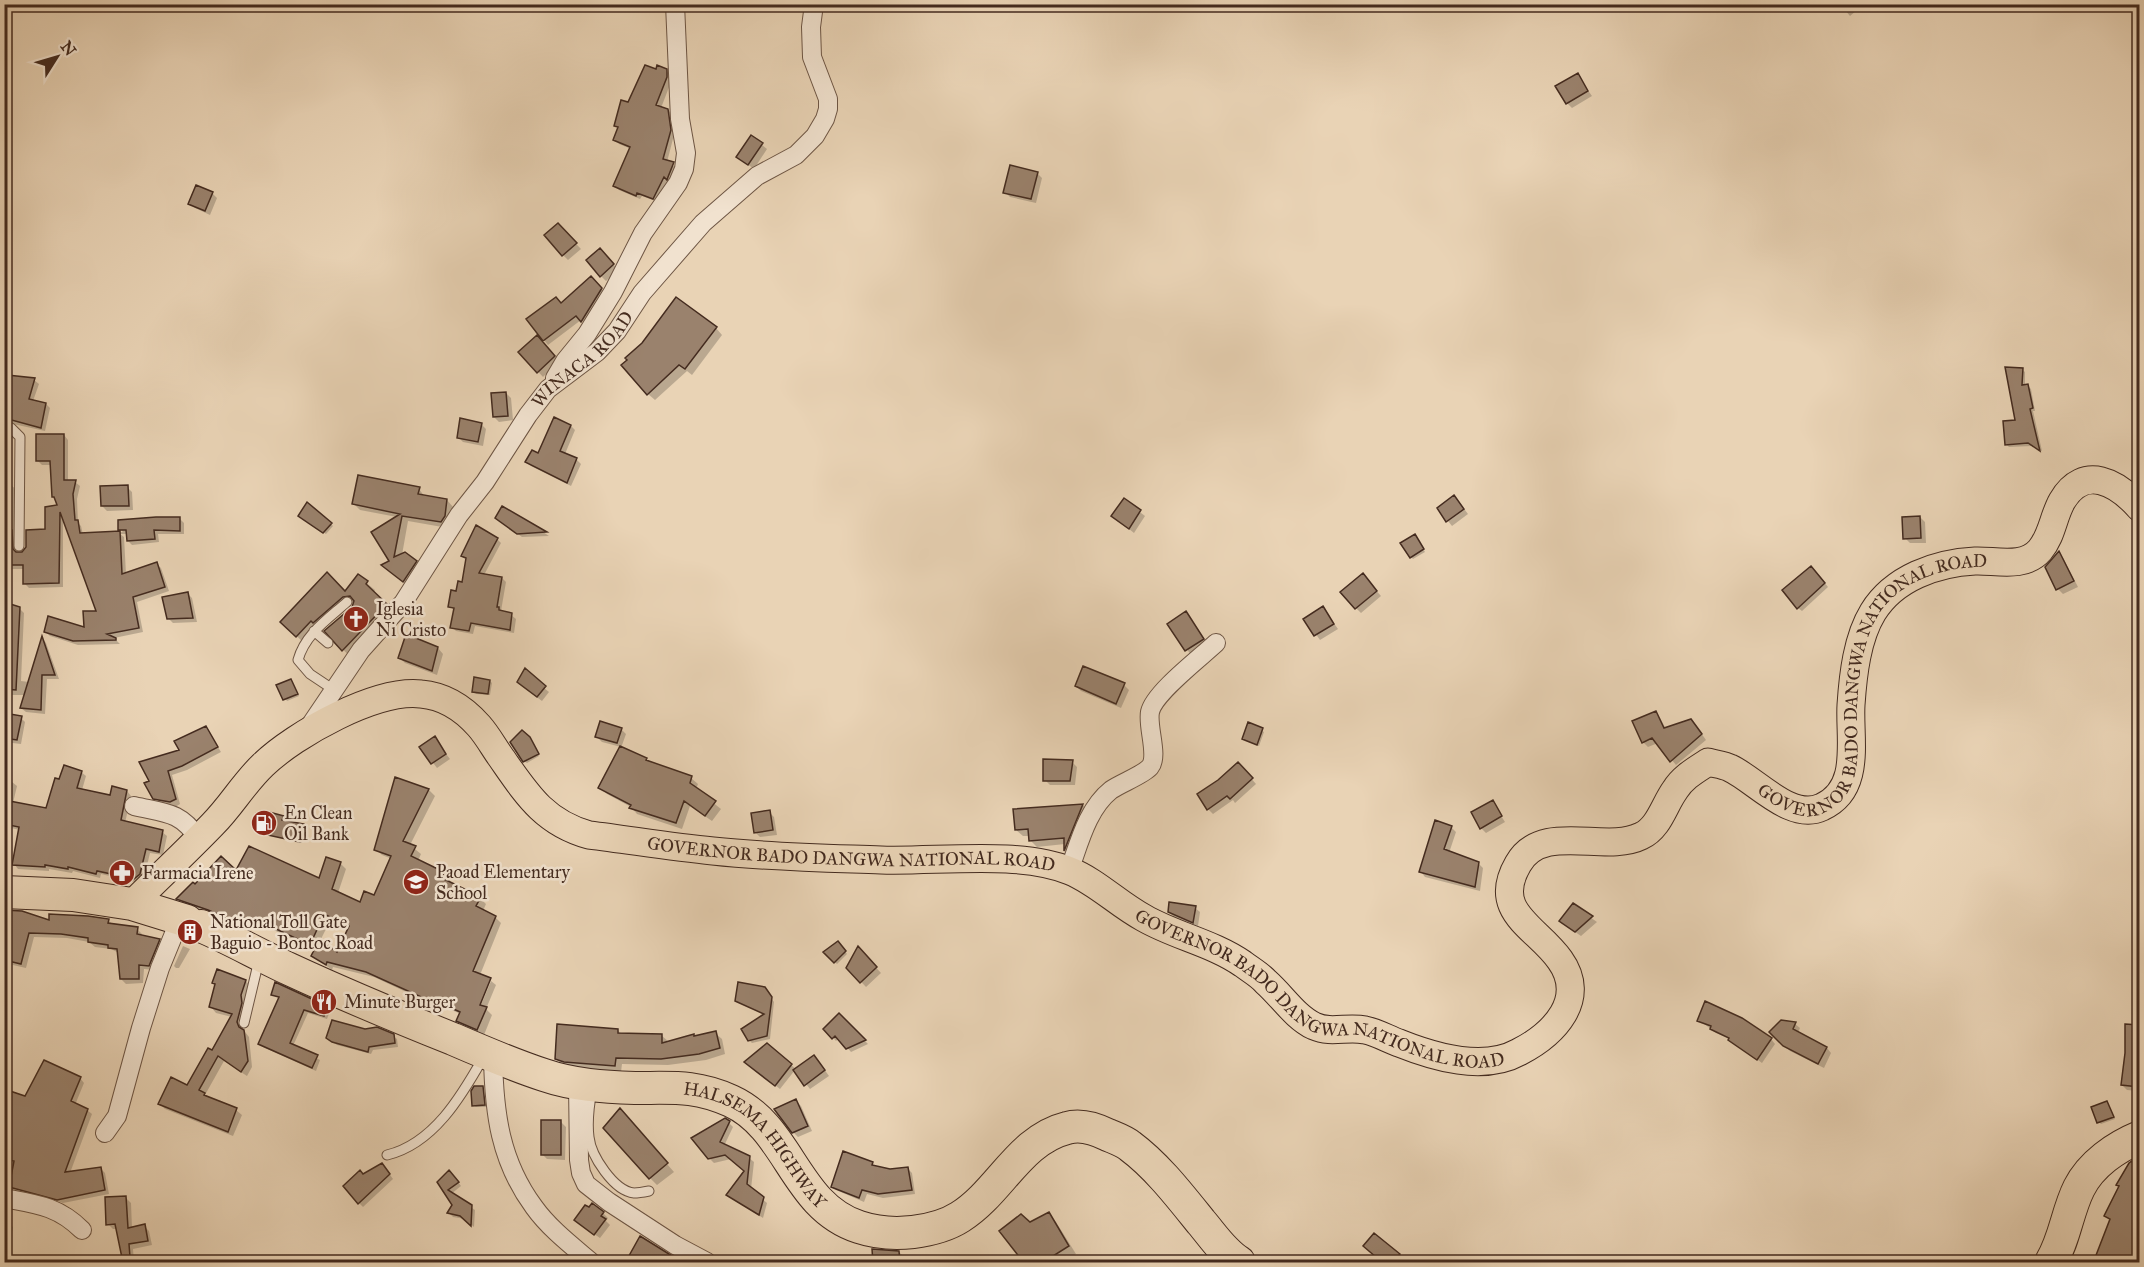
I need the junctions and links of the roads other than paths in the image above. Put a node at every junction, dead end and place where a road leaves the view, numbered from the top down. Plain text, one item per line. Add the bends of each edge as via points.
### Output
1 (675, 4) edge
2 (814, 4) edge
3 (548, 389) junction
4 (4, 425) edge
5 (2139, 508) edge
6 (19, 546) dead end
7 (347, 602) dead end
8 (314, 631) junction
9 (328, 643) dead end
10 (1216, 644) dead end
11 (334, 690) junction
12 (307, 731) junction
13 (135, 806) dead end
14 (198, 838) junction
15 (1069, 871) junction
16 (4, 891) edge
17 (132, 904) junction
18 (189, 922) junction
19 (260, 954) junction
20 (244, 1023) dead end
21 (489, 1055) junction
22 (585, 1085) junction
23 (105, 1133) dead end
24 (2139, 1137) edge
25 (387, 1155) dead end
26 (648, 1191) dead end
27 (4, 1198) edge
28 (82, 1230) dead end
29 (591, 1263) edge
30 (707, 1263) edge
31 (1239, 1263) edge
32 (2051, 1263) edge

1 - 3 street via 684,169 613,292
2 - 3 street, WINACA ROAD via 812,57 828,99 825,119 815,136 796,154 757,176 703,223 642,293 617,331 597,352
3 - 11 street, WINACA ROAD via 459,515 403,603 361,650
4 - 6 lane via 20,437
5 - 15 main road, GOVERNOR BADO DANGWA NATIONAL ROAD via 2108,482 2082,482 2062,502 2047,541 2038,553 2016,562 1945,565 1913,576 1889,594 1873,613 1859,647 1851,705 1852,758 1836,799 1820,808 1790,807 1729,767 1708,762 1681,782 1655,824 1642,836 1620,842 1562,840 1536,846 1520,859 1509,882 1510,897 1527,927 1561,960 1569,978 1570,1000 1561,1019 1517,1054 1460,1061 1402,1045 1365,1029 1330,1031 1311,1025 1265,980 1238,960 1143,918
7 - 8 lane
8 - 9 lane
8 - 11 lane via 301,648 298,660 310,674
10 - 15 street via 1152,705 1150,740 1154,756 1149,769 1124,781 1099,803 1085,825
11 - 12 street, WINACA ROAD
12 - 14 main road, GOVERNOR BADO DANGWA NATIONAL ROAD via 262,765
12 - 15 main road, GOVERNOR BADO DANGWA NATIONAL ROAD via 367,703 420,693 463,709 481,727 545,814 570,830 714,851 913,861 1021,860
13 - 14 street via 181,819
14 - 17 main road, GOVERNOR BADO DANGWA NATIONAL ROAD
16 - 17 highway, HALSEMA HIGHWAY
17 - 18 highway, HALSEMA HIGHWAY
18 - 19 highway, HALSEMA HIGHWAY
18 - 23 street via 160,968 117,1116
19 - 20 lane
19 - 21 highway, HALSEMA HIGHWAY
21 - 22 highway, HALSEMA HIGHWAY via 545,1076
21 - 25 lane via 427,1135 408,1148
21 - 29 street via 502,1148 513,1175 534,1208
22 - 26 lane via 589,1140 597,1161 616,1185 634,1193
22 - 30 street via 579,1160 586,1184
22 - 31 highway, HALSEMA HIGHWAY via 680,1087 707,1091 735,1102 756,1117 776,1140 822,1206 837,1218 861,1228 895,1234 932,1229 960,1217 1031,1146 1049,1134 1071,1126 1095,1129 1129,1145 1156,1170
24 - 32 highway via 2110,1152 2080,1187 2060,1248
27 - 28 street via 50,1207

